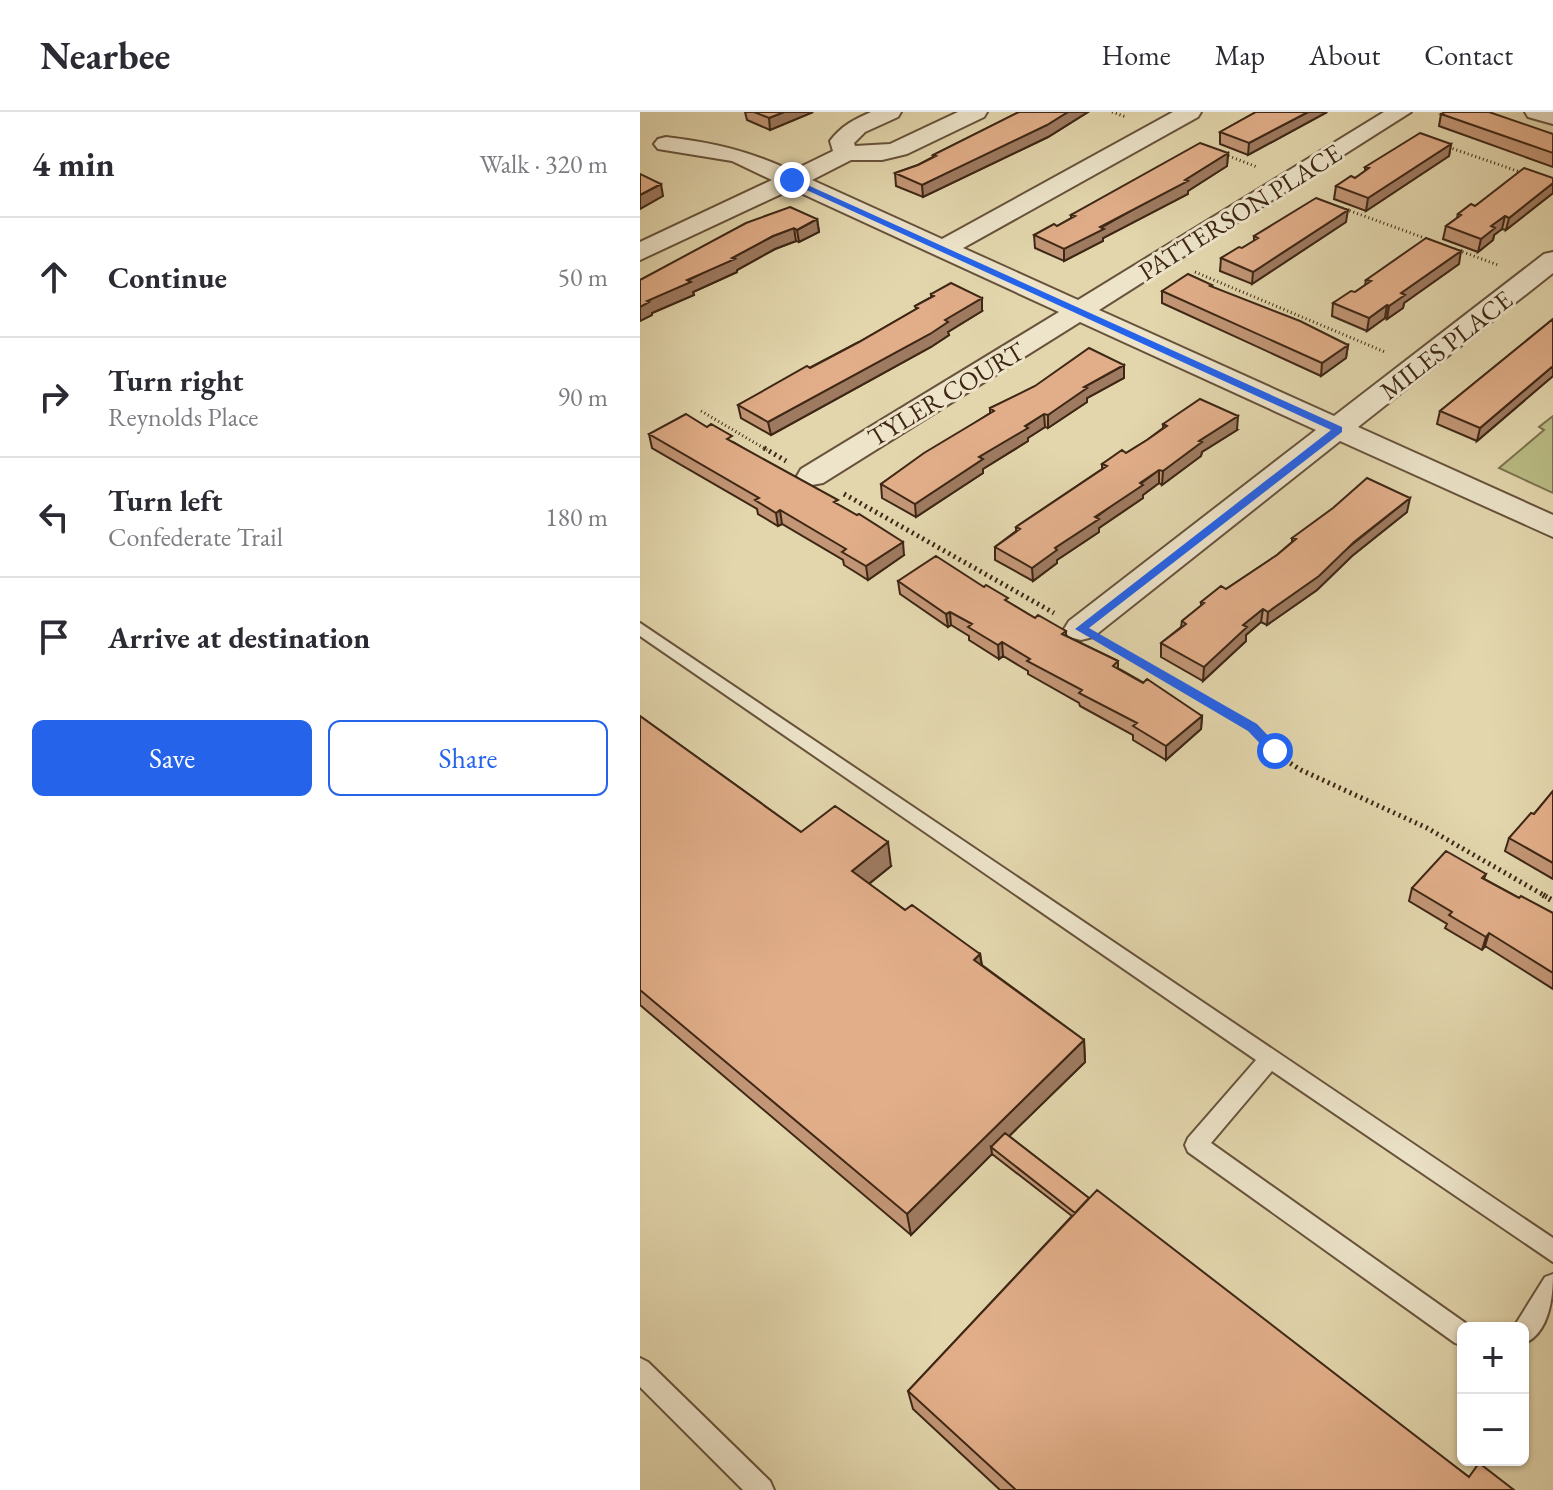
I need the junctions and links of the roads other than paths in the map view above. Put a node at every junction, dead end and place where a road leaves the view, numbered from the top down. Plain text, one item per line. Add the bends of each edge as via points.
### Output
1 (890, 112) edge
2 (976, 112) edge
3 (1190, 112) edge
4 (1400, 112) edge
5 (1536, 112) edge
6 (1553, 117) edge
7 (666, 144) dead end
8 (848, 153) junction
9 (792, 180) junction
10 (942, 249) junction
11 (640, 252) edge
12 (1542, 269) edge
13 (1080, 312) junction
14 (1338, 430) junction
15 (812, 476) road end
16 (1553, 527) edge
17 (640, 628) edge
18 (1081, 629) road end
19 (1270, 1059) junction
20 (1553, 1251) edge
21 (1553, 1285) edge
22 (1529, 1323) edge
23 (1457, 1331) edge
24 (640, 1370) edge
25 (761, 1490) edge

1 - 8 street via 848,133 842,147
2 - 8 street via 903,148 876,155
3 - 10 street
4 - 13 street, PATTERSON PLACE
5 - 6 street
7 - 9 street via 737,155
8 - 9 street
9 - 10 street
9 - 11 street
10 - 13 street
12 - 14 street, MILES PLACE
13 - 14 street
13 - 15 street, TYLER COURT
14 - 16 street
14 - 18 street, MILES PLACE
17 - 19 lane
19 - 20 lane
19 - 23 lane via 1196,1145
21 - 22 lane
24 - 25 lane

